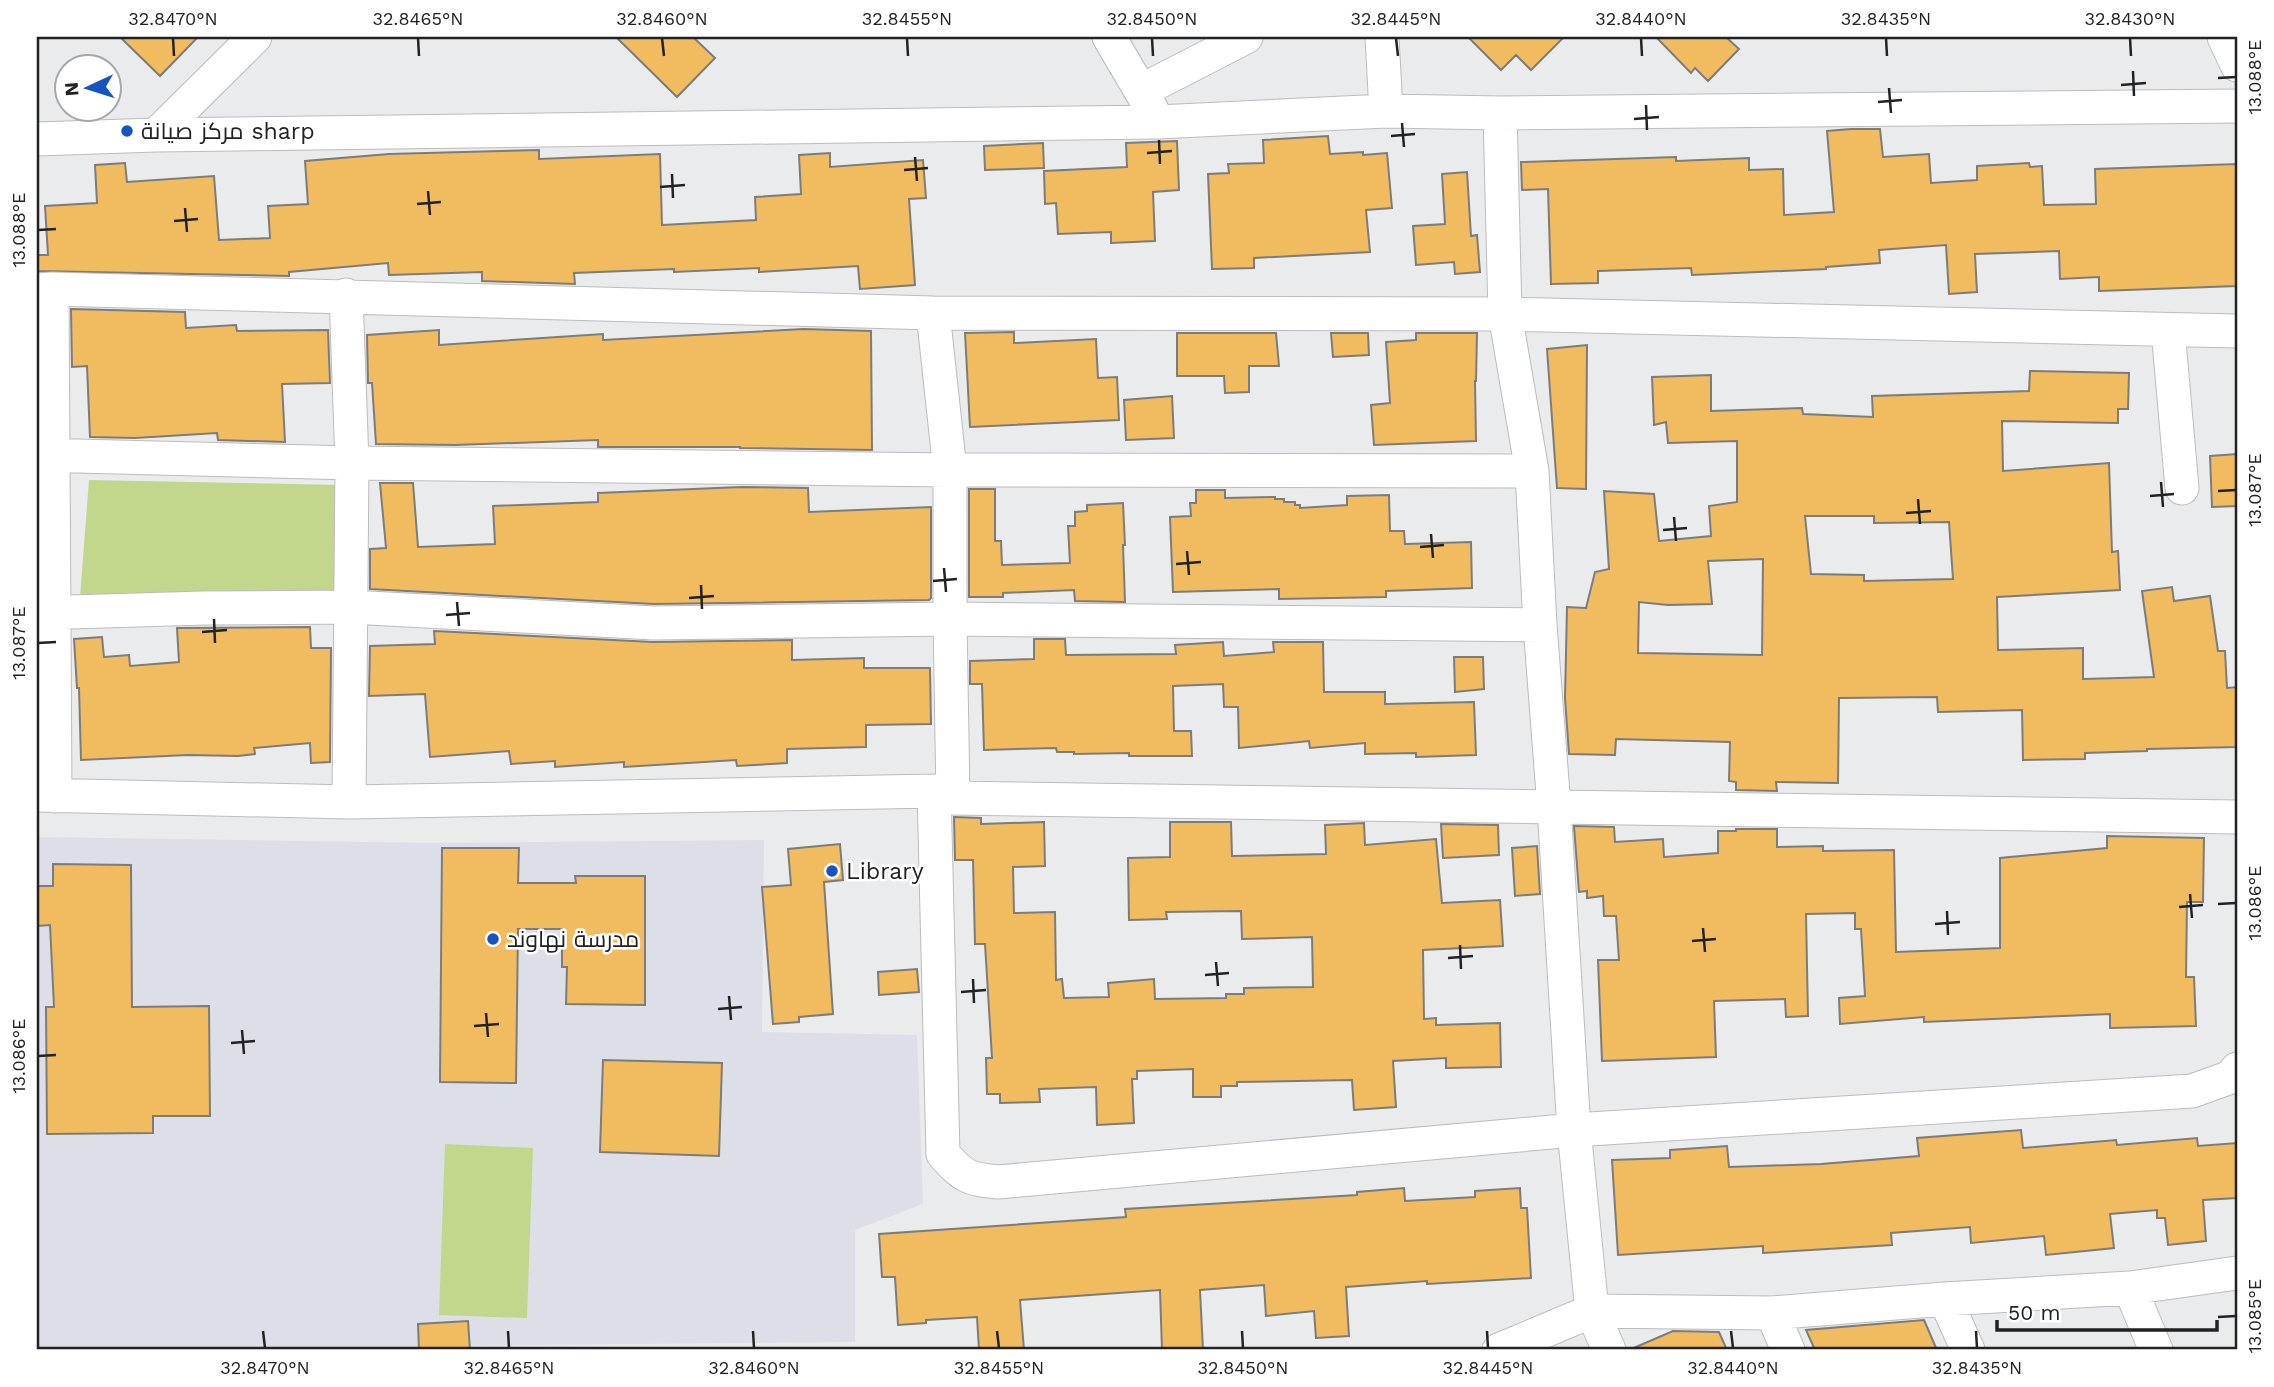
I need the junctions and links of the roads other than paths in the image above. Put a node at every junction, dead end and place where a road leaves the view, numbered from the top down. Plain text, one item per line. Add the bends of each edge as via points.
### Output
1 (255, 37) edge
2 (1109, 37) edge
3 (1246, 37) edge
4 (1382, 37) edge
5 (2224, 37) edge
6 (2237, 65) edge
7 (1141, 91) junction
8 (2237, 106) edge
9 (1386, 111) junction
10 (1500, 113) junction
11 (1158, 122) junction
12 (156, 135) junction
13 (37, 139) edge
14 (44, 290) edge
15 (346, 295) junction
16 (933, 313) junction
17 (1505, 314) junction
18 (2168, 330) junction
19 (2237, 331) edge
20 (45, 455) edge
21 (352, 463) junction
22 (950, 470) junction
23 (1532, 471) junction
24 (2182, 488) dead end
25 (350, 607) junction
26 (45, 613) edge
27 (950, 619) junction
28 (1539, 625) junction
29 (46, 795) edge
30 (944, 795) junction
31 (349, 802) junction
32 (1554, 807) junction
33 (2237, 817) edge
34 (2237, 1069) edge
35 (1574, 1130) junction
36 (2237, 1273) edge
37 (2130, 1288) junction
38 (1945, 1299) junction
39 (1592, 1311) junction
40 (1772, 1313) junction
41 (1499, 1350) edge
42 (1609, 1350) edge
43 (1787, 1350) edge
44 (1968, 1350) edge
45 (2156, 1350) edge

1 - 12 street
2 - 7 street
3 - 7 street
4 - 9 street
5 - 6 street
7 - 11 street
8 - 10 street
9 - 10 street
9 - 11 street
10 - 17 street
11 - 12 street
12 - 13 street
14 - 15 street
14 - 20 street
15 - 16 street
15 - 21 street
16 - 17 street
16 - 22 street
17 - 18 street
17 - 23 street
18 - 19 street
18 - 24 street
20 - 21 street
20 - 26 street
21 - 22 street
21 - 25 street
22 - 23 street
22 - 27 street
23 - 28 street
25 - 26 street
25 - 27 street via 654,623
25 - 31 street
26 - 29 street
27 - 28 street
27 - 30 street
28 - 32 street
29 - 31 street
30 - 31 street
30 - 32 street
30 - 35 street via 943,1154 974,1180 998,1182
32 - 33 street
32 - 35 street
34 - 35 street via 2231,1077 2192,1091
35 - 39 street
36 - 37 street
37 - 38 street
37 - 45 street
38 - 40 street
38 - 44 street
39 - 40 street
39 - 41 street
39 - 42 street
40 - 43 street

